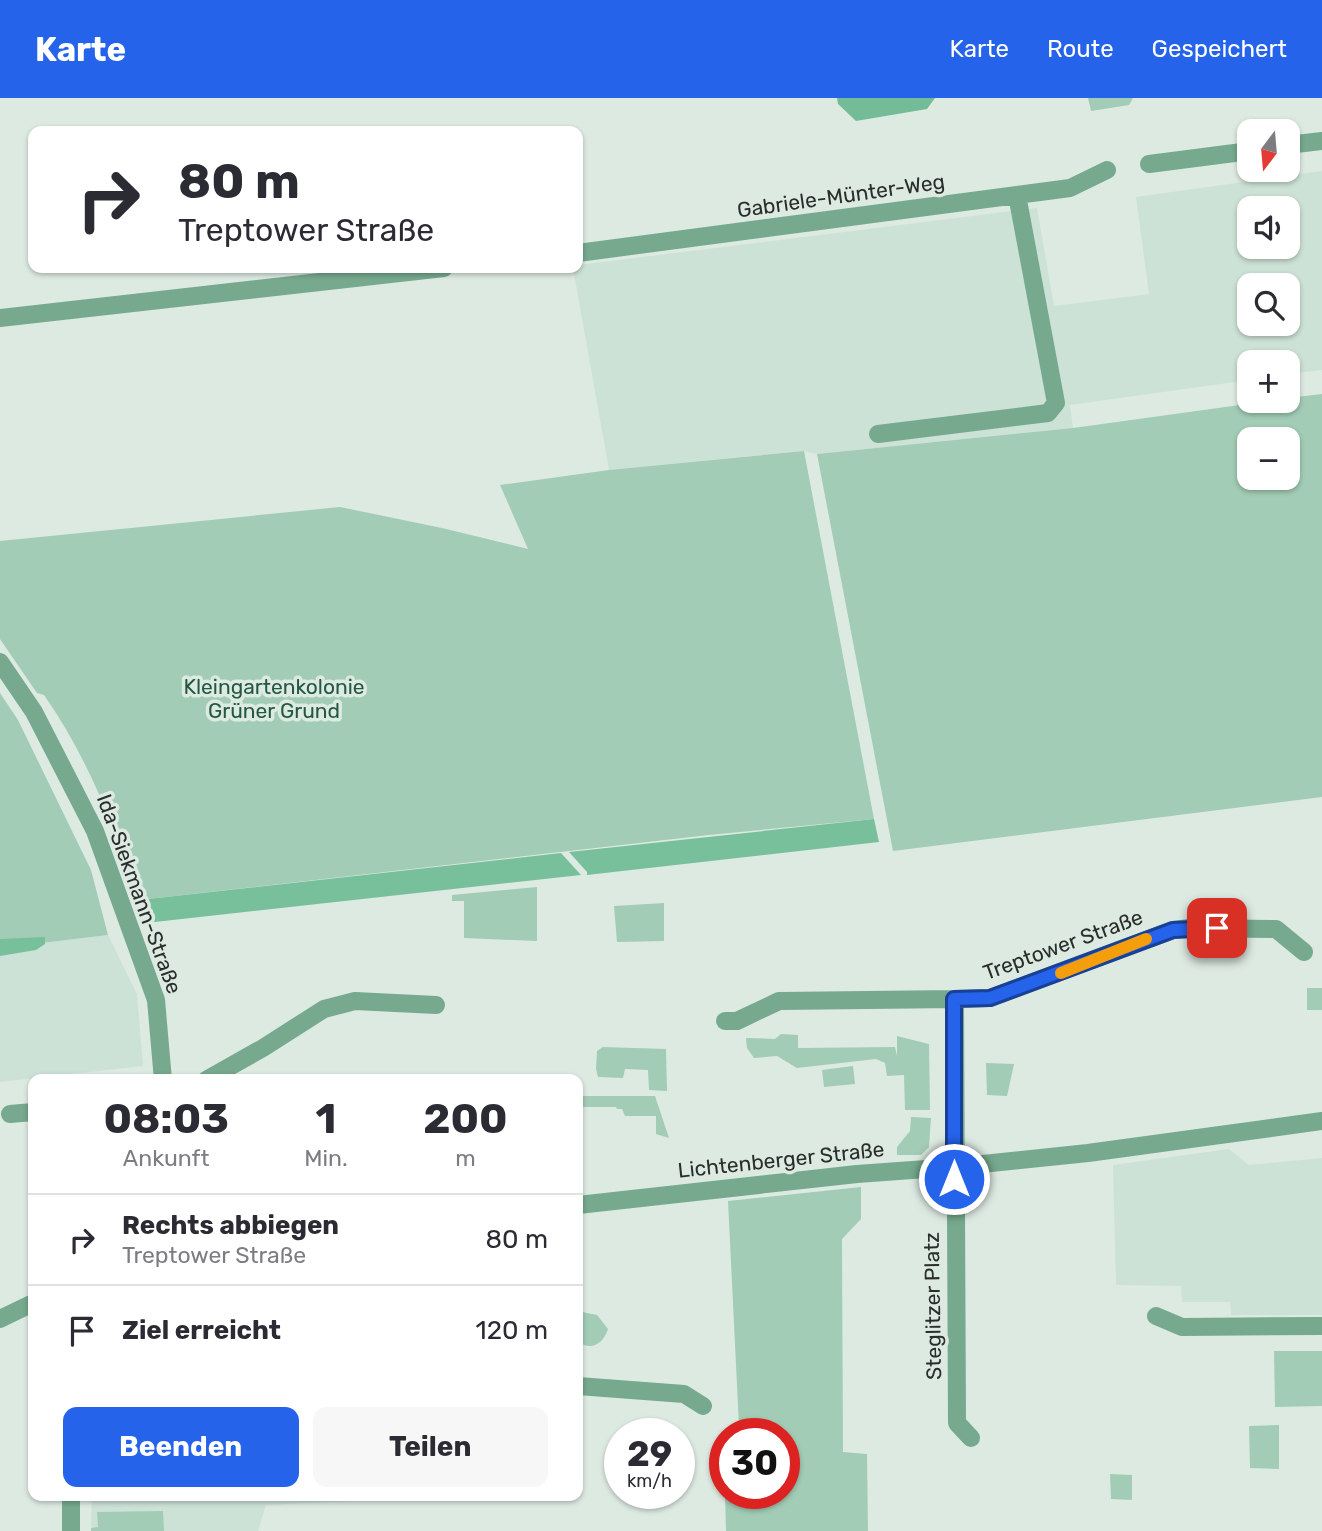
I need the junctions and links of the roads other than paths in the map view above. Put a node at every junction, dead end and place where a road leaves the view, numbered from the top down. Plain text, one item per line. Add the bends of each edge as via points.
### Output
1 (1322, 141) edge
2 (1300, 144) edge
3 (1237, 153) edge
4 (1149, 164) dead end
5 (1107, 170) dead end
6 (1017, 195) junction
7 (583, 252) edge
8 (400, 273) edge
9 (0, 318) edge
10 (878, 433) dead end
11 (0, 662) edge
12 (1304, 952) dead end
13 (954, 999) junction
14 (436, 1005) dead end
15 (724, 1021) dead end
16 (162, 1074) edge
17 (217, 1074) edge
18 (28, 1112) edge
19 (10, 1114) dead end
20 (1322, 1121) edge
21 (954, 1167) junction
22 (583, 1204) edge
23 (28, 1305) edge
24 (1156, 1316) dead end
25 (0, 1319) edge
26 (1322, 1326) edge
27 (583, 1386) edge
28 (703, 1406) dead end
29 (971, 1438) dead end
30 (71, 1501) edge
31 (71, 1531) edge

1 - 2 street
3 - 4 street
5 - 6 street, Gabriele-Münter-Weg via 1070,188
6 - 7 street, Gabriele-Münter-Weg
6 - 10 street via 1056,403 1048,413
8 - 9 street
11 - 16 street, Ida-Siekmann-Straße via 34,712 96,831 156,1000
12 - 13 street, Treptower Straße via 1276,929 1173,930 990,998
13 - 15 street, Treptower Straße via 779,1001 737,1021
13 - 21 street
14 - 17 street via 355,1001 324,1009
18 - 19 street
20 - 21 street, Lichtenberger Straße
21 - 22 street, Lichtenberger Straße
21 - 29 street, Steglitzer Platz via 957,1423
23 - 25 street
24 - 26 street via 1182,1326
27 - 28 street via 684,1394
30 - 31 street

